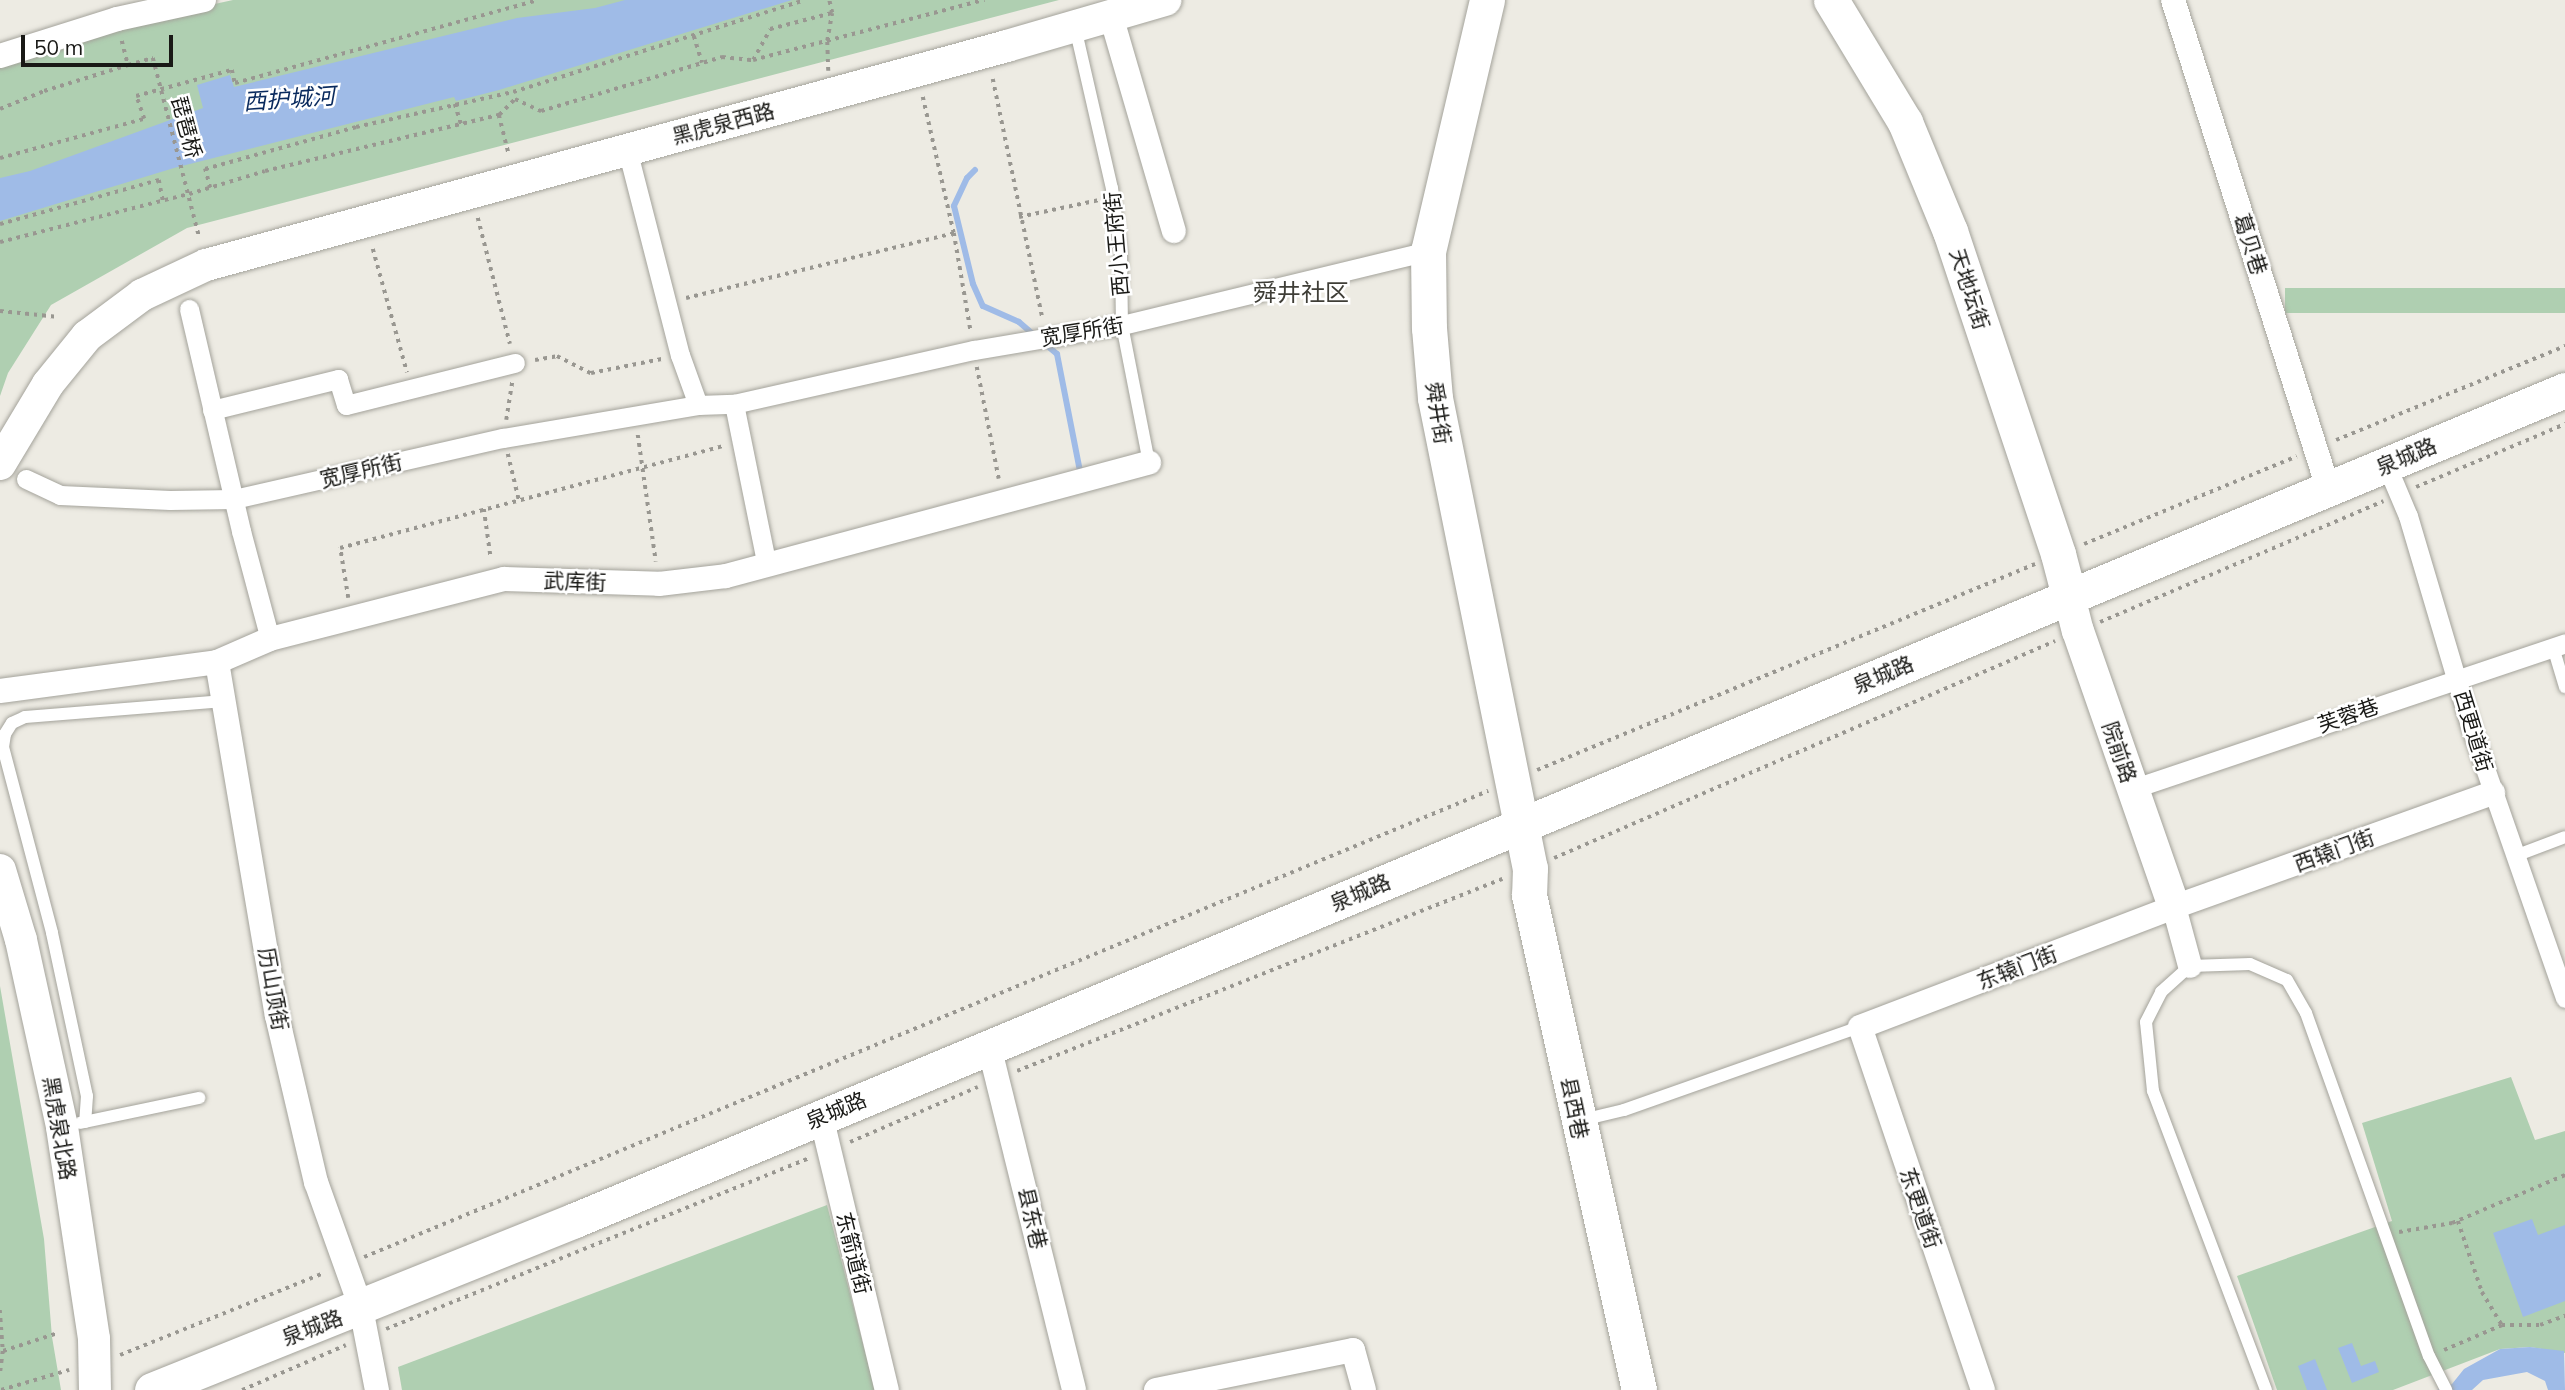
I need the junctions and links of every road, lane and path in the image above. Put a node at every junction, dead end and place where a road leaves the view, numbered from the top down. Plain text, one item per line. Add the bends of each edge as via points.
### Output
1 (204, 0) edge
2 (538, 0) edge
3 (804, 0) edge
4 (829, 0) edge
5 (984, 0) edge
6 (1165, 0) edge
7 (1487, 0) edge
8 (1830, 0) edge
9 (2173, 0) edge
10 (114, 9) edge
11 (832, 13) junction
12 (1111, 16) junction
13 (1075, 26) junction
14 (694, 36) junction
15 (827, 41) junction
16 (0, 56) edge
17 (753, 60) junction
18 (702, 63) junction
19 (128, 65) junction
20 (828, 73) dead end
21 (993, 79) dead end
22 (161, 89) junction
23 (513, 92) junction
24 (923, 97) dead end
25 (515, 99) junction
26 (455, 104) junction
27 (0, 109) edge
28 (499, 115) junction
29 (356, 121) dead end
30 (461, 124) junction
31 (356, 127) junction
32 (628, 149) junction
33 (509, 155) dead end
34 (0, 158) edge
35 (210, 188) junction
36 (189, 194) junction
37 (1113, 197) junction
38 (163, 201) junction
39 (1019, 217) junction
40 (478, 218) dead end
41 (0, 224) edge
42 (1174, 231) dead end
43 (199, 236) dead end
44 (0, 242) edge
45 (373, 249) dead end
46 (1428, 251) junction
47 (667, 303) junction
48 (189, 309) dead end
49 (0, 311) edge
50 (59, 317) dead end
51 (1122, 325) junction
52 (1045, 336) junction
53 (2565, 346) edge
54 (680, 355) junction
55 (515, 363) junction
56 (411, 388) junction
57 (2565, 390) edge
58 (734, 404) junction
59 (698, 405) junction
60 (212, 410) junction
61 (635, 415) junction
62 (2565, 424) edge
63 (741, 441) junction
64 (2315, 449) junction
65 (1149, 463) joint
66 (642, 468) junction
67 (13, 472) edge
68 (2393, 479) junction
69 (2328, 488) junction
70 (234, 499) junction
71 (484, 509) junction
72 (2058, 554) junction
73 (767, 566) junction
74 (494, 581) junction
75 (659, 584) junction
76 (2069, 596) junction
77 (352, 618) junction
78 (2078, 631) junction
79 (270, 639) junction
80 (2559, 645) edge
81 (217, 662) junction
82 (2458, 677) junction
83 (2565, 687) edge
84 (0, 691) edge
85 (224, 701) junction
86 (1, 747) edge
87 (1514, 780) junction
88 (2132, 789) junction
89 (2493, 793) junction
90 (1520, 825) junction
91 (2565, 837) edge
92 (2515, 856) junction
93 (1530, 868) junction
94 (0, 870) edge
95 (2174, 907) junction
96 (36, 937) junction
97 (2190, 966) junction
98 (2565, 998) edge
99 (1860, 1027) junction
100 (993, 1062) junction
101 (199, 1098) dead end
102 (821, 1116) junction
103 (1578, 1121) junction
104 (74, 1125) junction
105 (829, 1151) junction
106 (2565, 1175) edge
107 (2458, 1221) junction
108 (2386, 1234) junction
109 (347, 1265) junction
110 (0, 1310) edge
111 (2565, 1316) edge
112 (363, 1322) junction
113 (2502, 1325) junction
114 (58, 1333) dead end
115 (4, 1351) junction
116 (2430, 1356) junction
117 (0, 1376) edge
118 (95, 1377) edge
119 (1, 1390) edge
120 (152, 1390) edge
121 (242, 1390) edge
122 (377, 1390) edge
123 (887, 1390) edge
124 (1074, 1390) edge
125 (1156, 1390) edge
126 (1364, 1390) edge
127 (1639, 1390) edge
128 (1983, 1390) edge
129 (2266, 1390) edge
130 (2446, 1390) edge

1 - 10 street
2 - 22 path via 235,82 232,70
3 - 14 path
4 - 11 path
5 - 15 path
6 - 12 street, 黑虎泉西路
7 - 46 main road, 舜井街
8 - 72 main road, 天地坛街 via 1905,122 1951,232
9 - 64 street, 葛贝巷
10 - 16 street
10 - 19 path
11 - 15 path
11 - 17 path via 770,29
12 - 13 street, 黑虎泉西路
12 - 42 street
13 - 32 street, 黑虎泉西路
13 - 37 lane, 西小王府街
14 - 18 path
14 - 23 path
15 - 17 path
15 - 20 path
17 - 18 path via 722,57
18 - 25 path via 541,111
19 - 22 path, 琵琶桥 via 153,58
19 - 27 path
21 - 39 path
22 - 34 path via 136,96 144,119
22 - 36 path, 琵琶桥
23 - 25 path
23 - 26 path
24 - 47 path via 954,233
25 - 28 path
26 - 30 path
26 - 31 path
28 - 30 path
28 - 33 path
29 - 31 path
30 - 35 path
31 - 35 path via 205,169
32 - 47 street
32 - 67 street, 黑虎泉西路 via 280,243 206,265 153,290 87,336 48,384
35 - 36 path
36 - 38 path
36 - 43 path, 琵琶桥
37 - 39 path
37 - 51 lane, 西小王府街 via 1121,255
38 - 41 path via 159,180
38 - 44 path
39 - 52 path
40 - 55 path
45 - 56 path
46 - 51 street, 宽厚所街
46 - 87 main road, 舜井街 via 1435,398
47 - 54 street
48 - 60 street
49 - 50 path
51 - 52 street, 宽厚所街
51 - 65 lane, 西小王府街
52 - 58 street, 宽厚所街
53 - 64 path
54 - 55 path via 591,373 556,356
54 - 59 street
55 - 56 street
56 - 60 street via 346,405 338,379
57 - 68 main road, 泉城路
58 - 59 street, 宽厚所街
58 - 63 street
59 - 61 street, 宽厚所街
60 - 70 street
61 - 66 path
61 - 70 street, 宽厚所街 via 503,438
62 - 68 path
63 - 66 path
63 - 73 street
64 - 69 street, 葛贝巷
64 - 72 path
65 - 73 street, 武库街
66 - 71 path
66 - 75 path
67 - 70 street, 宽厚所街 via 60,495
68 - 69 main road, 泉城路
68 - 78 path
68 - 82 street, 西更道街
69 - 76 main road, 泉城路
70 - 79 street
71 - 74 path
71 - 77 path via 340,548
72 - 76 main road, 天地坛街
72 - 87 path
73 - 75 street, 武库街
74 - 75 street, 武库街
74 - 77 street, 武库街
76 - 78 street, 院前路
76 - 90 main road, 泉城路
77 - 79 street, 武库街
78 - 88 street, 院前路
78 - 93 path
79 - 81 street, 武库街
80 - 82 street, 芙蓉巷
80 - 83 lane
81 - 84 street, 武库街
81 - 85 street, 历山顶街
82 - 88 street, 芙蓉巷
82 - 89 street, 西更道街
85 - 86 lane via 25,717 12,723
85 - 109 street, 历山顶街 via 277,1016 316,1182
86 - 96 lane
87 - 90 main road, 舜井街
87 - 109 path
88 - 95 street, 院前路
89 - 92 street, 西更道街
89 - 95 street, 西辕门街
90 - 93 main road, 县西巷
90 - 100 main road, 泉城路
91 - 92 lane
92 - 98 street, 西更道街
93 - 100 path
93 - 103 main road, 县西巷 via 1529,895
94 - 96 street, 黑虎泉北路
95 - 97 street
95 - 99 street, 东辕门街
96 - 104 street, 黑虎泉北路
97 - 108 lane via 2250,964 2287,980 2306,1013
97 - 129 lane via 2161,992 2146,1022 2153,1091
99 - 103 lane via 1624,1110
99 - 128 street, 东更道街
100 - 102 main road, 泉城路
100 - 105 path
100 - 124 street, 县东巷
101 - 104 lane
102 - 105 street, 东箭道街
102 - 112 main road, 泉城路
103 - 127 main road, 县西巷
104 - 118 street, 黑虎泉北路
105 - 112 path
105 - 123 street, 东箭道街
106 - 107 path
107 - 108 path
107 - 113 path via 2482,1292
108 - 116 lane
109 - 112 street, 历山顶街
109 - 118 path
110 - 115 path
111 - 113 path via 2540,1325
112 - 120 main road, 泉城路
112 - 121 path
112 - 122 street, 历山顶街
113 - 116 path
114 - 115 path
115 - 117 path
116 - 130 lane
118 - 119 path
125 - 126 street via 1353,1350

